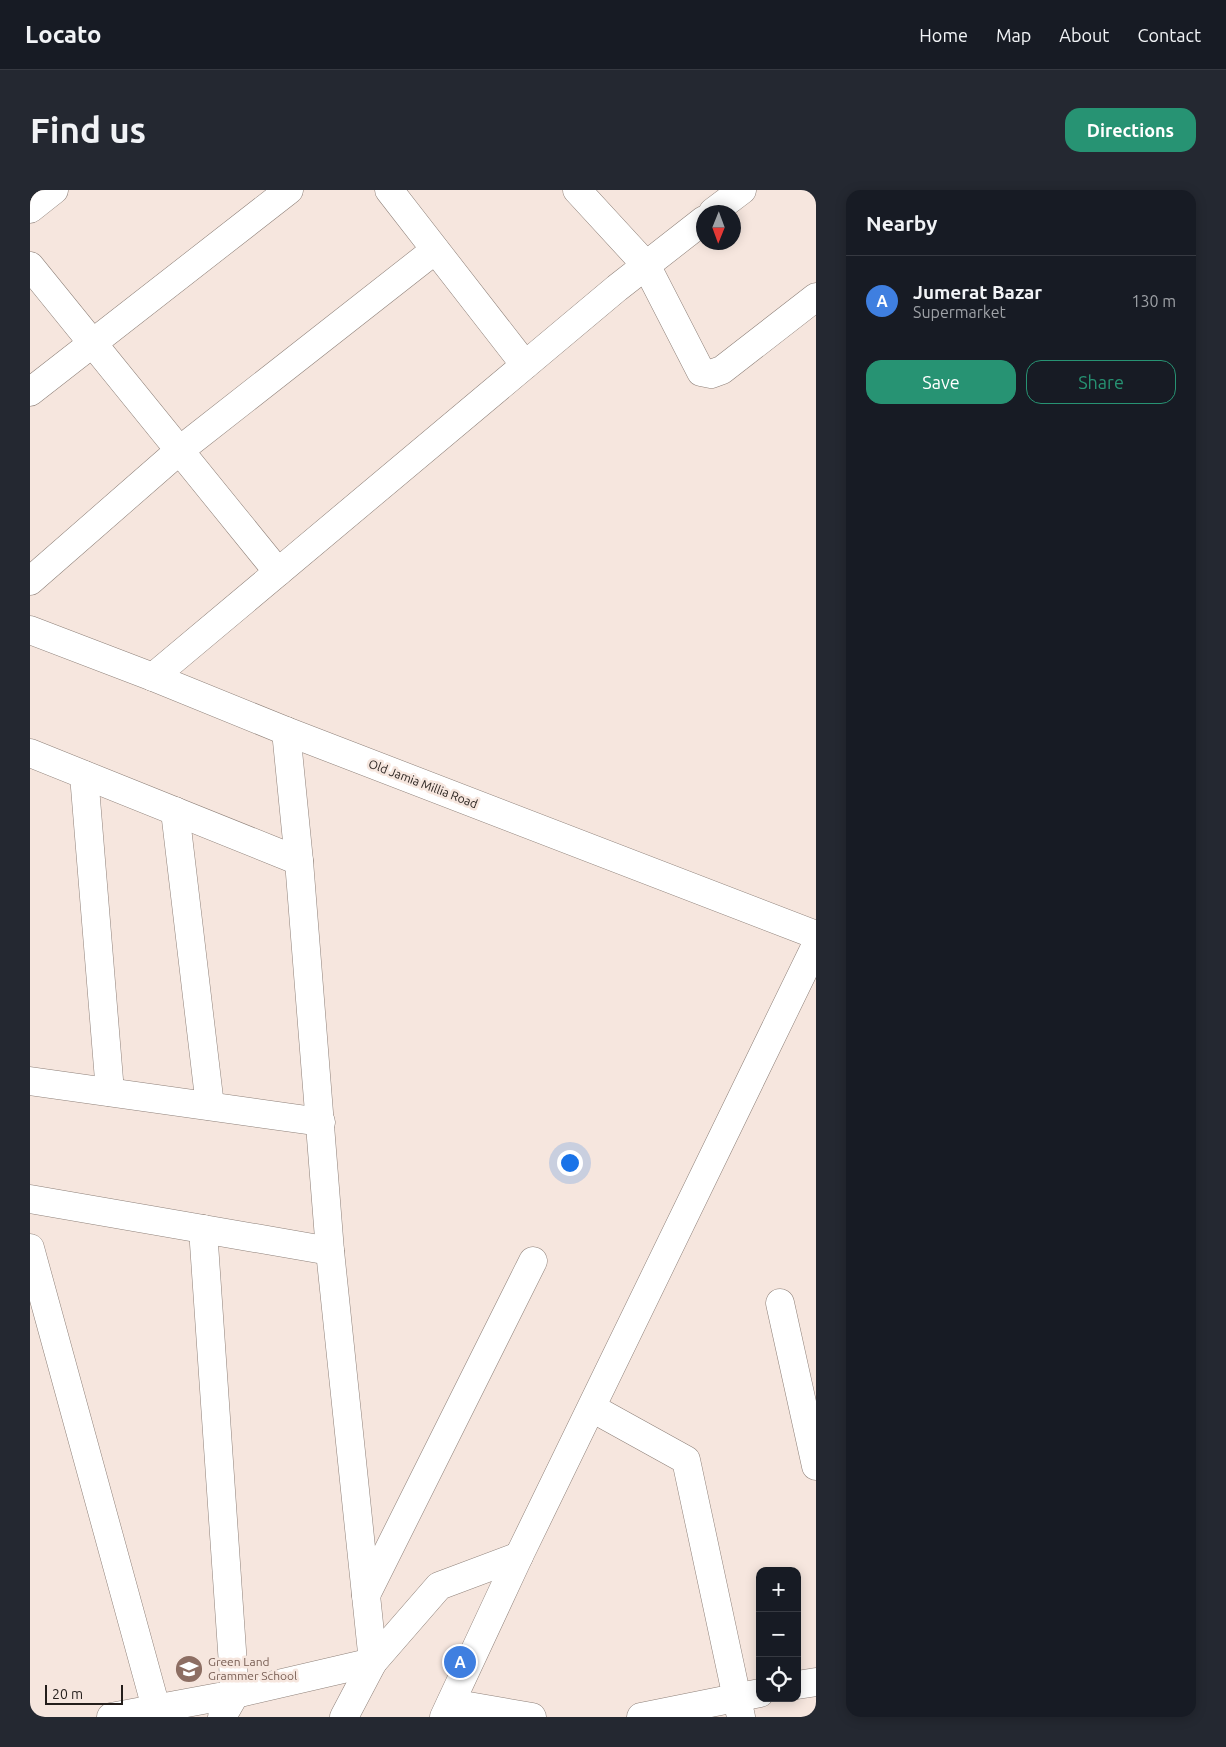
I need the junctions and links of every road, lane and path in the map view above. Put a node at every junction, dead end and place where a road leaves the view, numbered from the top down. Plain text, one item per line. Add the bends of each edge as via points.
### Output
1 (54, 190) edge
2 (289, 190) edge
3 (389, 190) edge
4 (577, 190) edge
5 (742, 190) edge
6 (722, 205) edge
7 (30, 209) edge
8 (696, 226) edge
9 (435, 250) junction
10 (646, 265) junction
11 (30, 266) edge
12 (816, 296) edge
13 (93, 343) junction
14 (525, 365) junction
15 (30, 392) edge
16 (180, 450) junction
17 (278, 572) junction
18 (30, 581) edge
19 (30, 630) edge
20 (153, 677) junction
21 (286, 731) junction
22 (30, 753) edge
23 (84, 774) junction
24 (175, 811) junction
25 (299, 861) junction
26 (816, 935) edge
27 (816, 945) edge
28 (30, 1081) edge
29 (110, 1092) junction
30 (210, 1106) junction
31 (321, 1122) junction
32 (30, 1199) edge
33 (203, 1229) junction
34 (30, 1248) edge
35 (330, 1251) junction
36 (533, 1261) dead end
37 (780, 1303) dead end
38 (592, 1408) junction
39 (816, 1466) edge
40 (519, 1556) junction
41 (366, 1595) junction
42 (373, 1662) junction
43 (816, 1682) edge
44 (801, 1684) edge
45 (746, 1702) edge
46 (228, 1706) edge
47 (156, 1708) junction
48 (447, 1710) edge
49 (111, 1717) edge
50 (344, 1717) edge
51 (532, 1717) edge
52 (641, 1717) edge

1 - 7 street
2 - 13 street
3 - 9 street
4 - 10 street
5 - 6 street
8 - 10 street
9 - 14 street
9 - 16 street
10 - 12 street via 701,372 711,374 722,370
10 - 14 street
11 - 13 street
13 - 15 street
13 - 16 street
14 - 17 street
16 - 17 street
16 - 18 street
17 - 20 street
19 - 20 street, Old Jamia Millia Road
20 - 21 street, Old Jamia Millia Road
21 - 25 street
21 - 26 street, Old Jamia Millia Road
22 - 23 street
23 - 24 street
23 - 29 street
24 - 25 street
24 - 30 street
25 - 31 street
27 - 38 street
28 - 29 street
29 - 30 street
30 - 31 street
31 - 35 street
32 - 33 street
33 - 35 street
33 - 46 street
34 - 47 street
35 - 41 street
36 - 41 street
37 - 39 street
38 - 40 street
38 - 45 street via 686,1460
40 - 42 street via 439,1586
40 - 48 street
41 - 42 street
42 - 46 street
42 - 50 street
43 - 44 street
45 - 52 street
46 - 47 street
47 - 49 street
48 - 51 street

